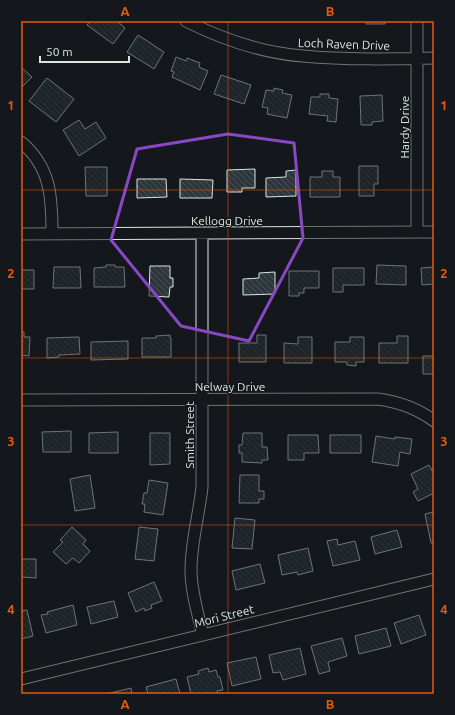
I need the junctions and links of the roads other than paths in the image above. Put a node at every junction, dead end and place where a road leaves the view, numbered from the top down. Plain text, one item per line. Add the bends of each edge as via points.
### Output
1 (186, 21) edge
2 (417, 21) edge
3 (417, 58) junction
4 (434, 58) edge
5 (21, 142) edge
6 (417, 232) junction
7 (434, 232) edge
8 (52, 233) junction
9 (202, 233) junction
10 (21, 234) edge
11 (203, 399) junction
12 (21, 400) edge
13 (434, 421) edge
14 (434, 579) edge
15 (203, 635) junction
16 (21, 678) edge

1 - 3 street, Loch Raven Drive via 234,41 301,56 342,59
2 - 3 street, Hardy Drive
3 - 4 street, Loch Raven Drive
3 - 6 street, Hardy Drive
5 - 8 street via 37,159 50,188
6 - 7 street, Kellogg Drive
6 - 9 street, Kellogg Drive
8 - 9 street, Kellogg Drive
8 - 10 street, Kellogg Drive
9 - 11 street, Smith Street
11 - 12 street, Nelway Drive
11 - 13 street, Nelway Drive via 378,399 411,407
11 - 15 street, Smith Street via 202,487 192,547 191,572
14 - 15 street, Mori Street
15 - 16 street, Mori Street

